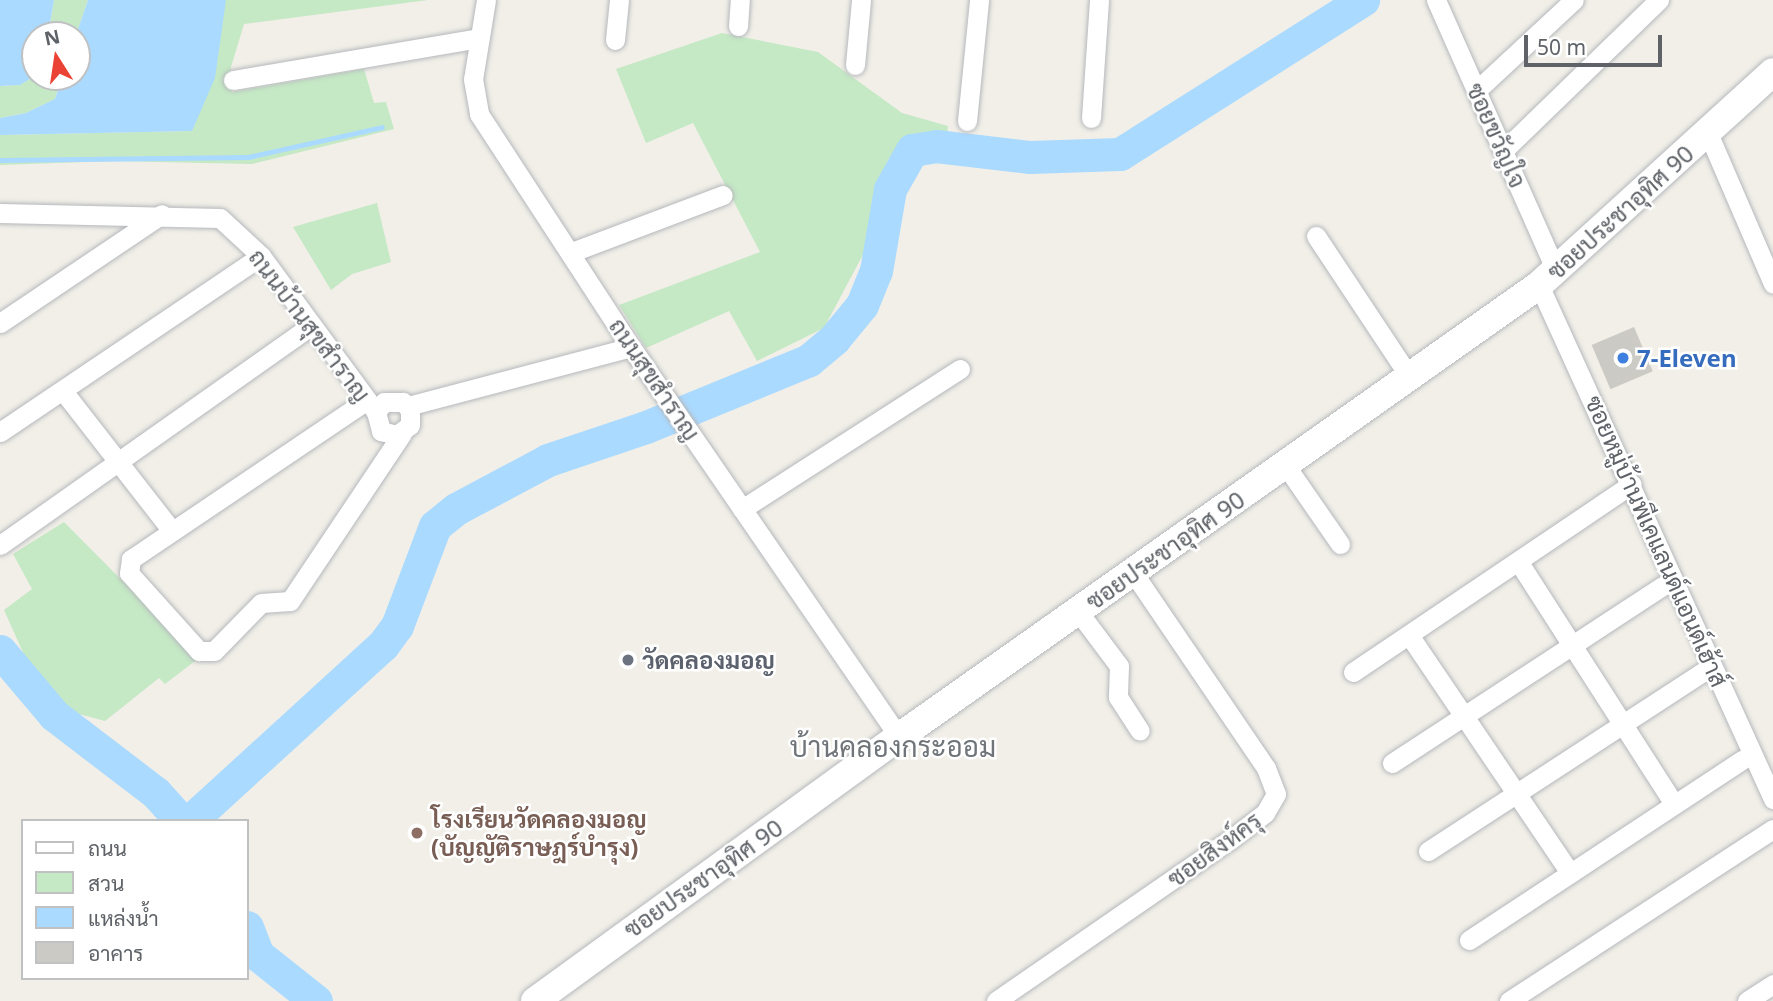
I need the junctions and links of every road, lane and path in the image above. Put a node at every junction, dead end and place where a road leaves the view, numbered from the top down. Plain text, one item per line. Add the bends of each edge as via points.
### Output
1 (486, 0) edge
2 (619, 0) edge
3 (740, 0) edge
4 (861, 0) edge
5 (979, 0) edge
6 (1099, 0) edge
7 (1436, 0) edge
8 (1574, 0) edge
9 (1659, 0) edge
10 (738, 26) dead end
11 (479, 38) junction
12 (615, 40) dead end
13 (855, 65) dead end
14 (1773, 72) edge
15 (233, 80) dead end
16 (1477, 90) junction
17 (1091, 118) dead end
18 (967, 121) dead end
19 (1708, 133) junction
20 (1504, 150) junction
21 (723, 195) dead end
22 (0, 213) edge
23 (162, 214) junction
24 (1316, 236) dead end
25 (572, 252) junction
26 (261, 256) junction
27 (1548, 278) junction
28 (1773, 284) edge
29 (0, 323) edge
30 (310, 326) junction
31 (631, 347) junction
32 (960, 369) dead end
33 (1411, 379) junction
34 (63, 391) junction
35 (371, 406) junction
36 (408, 406) junction
37 (0, 432) edge
38 (402, 434) junction
39 (118, 460) junction
40 (1286, 466) junction
41 (1632, 484) junction
42 (742, 509) junction
43 (172, 531) junction
44 (0, 544) edge
45 (1340, 544) dead end
46 (1518, 561) junction
47 (1133, 572) junction
48 (1662, 586) dead end
49 (1077, 610) junction
50 (1409, 635) junction
51 (1572, 645) junction
52 (1353, 672) dead end
53 (1703, 672) dead end
54 (1465, 715) junction
55 (1622, 724) junction
56 (1140, 730) dead end
57 (899, 737) junction
58 (1743, 759) dead end
59 (1392, 763) dead end
60 (1517, 792) junction
61 (1773, 799) edge
62 (1674, 804) junction
63 (1773, 829) edge
64 (1428, 851) dead end
65 (1570, 873) junction
66 (1469, 940) dead end
67 (1773, 984) edge
68 (536, 1001) edge
69 (996, 1001) edge
70 (1509, 1001) edge
71 (1747, 1001) edge

1 - 11 street, ถนนสุขสำราญ
2 - 12 street
3 - 10 street
4 - 13 street
5 - 18 street
6 - 17 street
7 - 16 street, ซอยขวัญใจ
8 - 16 street
9 - 20 street
11 - 15 street
11 - 25 street, ถนนสุขสำราญ via 473,79 479,114
14 - 19 street, ซอยประชาอุทิศ 90
16 - 20 street, ซอยขวัญใจ
19 - 27 street, ซอยประชาอุทิศ 90
19 - 28 street
20 - 27 street, ซอยขวัญใจ
21 - 25 street
22 - 23 street, ถนนบ้านสุขสำราญ
23 - 26 street, ถนนบ้านสุขสำราญ via 220,218
23 - 29 street
24 - 33 street
25 - 31 street, ถนนสุขสำราญ
26 - 30 street, ถนนบ้านสุขสำราญ
26 - 34 street
27 - 33 street, ซอยประชาอุทิศ 90
27 - 41 street, ซอยหมู่บ้านพีเคแลนด์แอนด์เฮ้าส์
30 - 35 street, ถนนบ้านสุขสำราญ
30 - 39 street
31 - 36 street, ถนนบ้านสุขสำราญ
31 - 42 street, ถนนสุขสำราญ
32 - 42 street
33 - 40 street, ซอยประชาอุทิศ 90
34 - 37 street
34 - 39 street
35 - 36 street, ถนนบ้านสุขสำราญ via 390,400
35 - 38 street, ถนนบ้านสุขสำราญ via 381,431
35 - 43 street
36 - 38 street, ถนนบ้านสุขสำราญ via 411,420
38 - 43 street via 290,601 257,605 206,654 129,573 131,559
39 - 43 street
39 - 44 street
40 - 45 street
40 - 47 street, ซอยประชาอุทิศ 90
41 - 46 street
41 - 61 street, ซอยหมู่บ้านพีเคแลนด์แอนด์เฮ้าส์
42 - 57 street, ถนนสุขสำราญ
46 - 50 street
46 - 51 street
47 - 49 street, ซอยประชาอุทิศ 90
47 - 69 street, ซอยสิงห์ครุ via 1266,768 1276,794 1265,813 1240,832
48 - 51 street
49 - 56 street via 1119,666 1118,697
49 - 57 street, ซอยประชาอุทิศ 90
50 - 52 street
50 - 54 street
51 - 54 street
51 - 55 street
53 - 55 street
54 - 59 street
54 - 60 street
55 - 60 street
55 - 62 street
57 - 68 street, ซอยประชาอุทิศ 90
58 - 62 street
60 - 64 street
60 - 65 street
62 - 65 street
63 - 70 street
65 - 66 street
67 - 71 street

